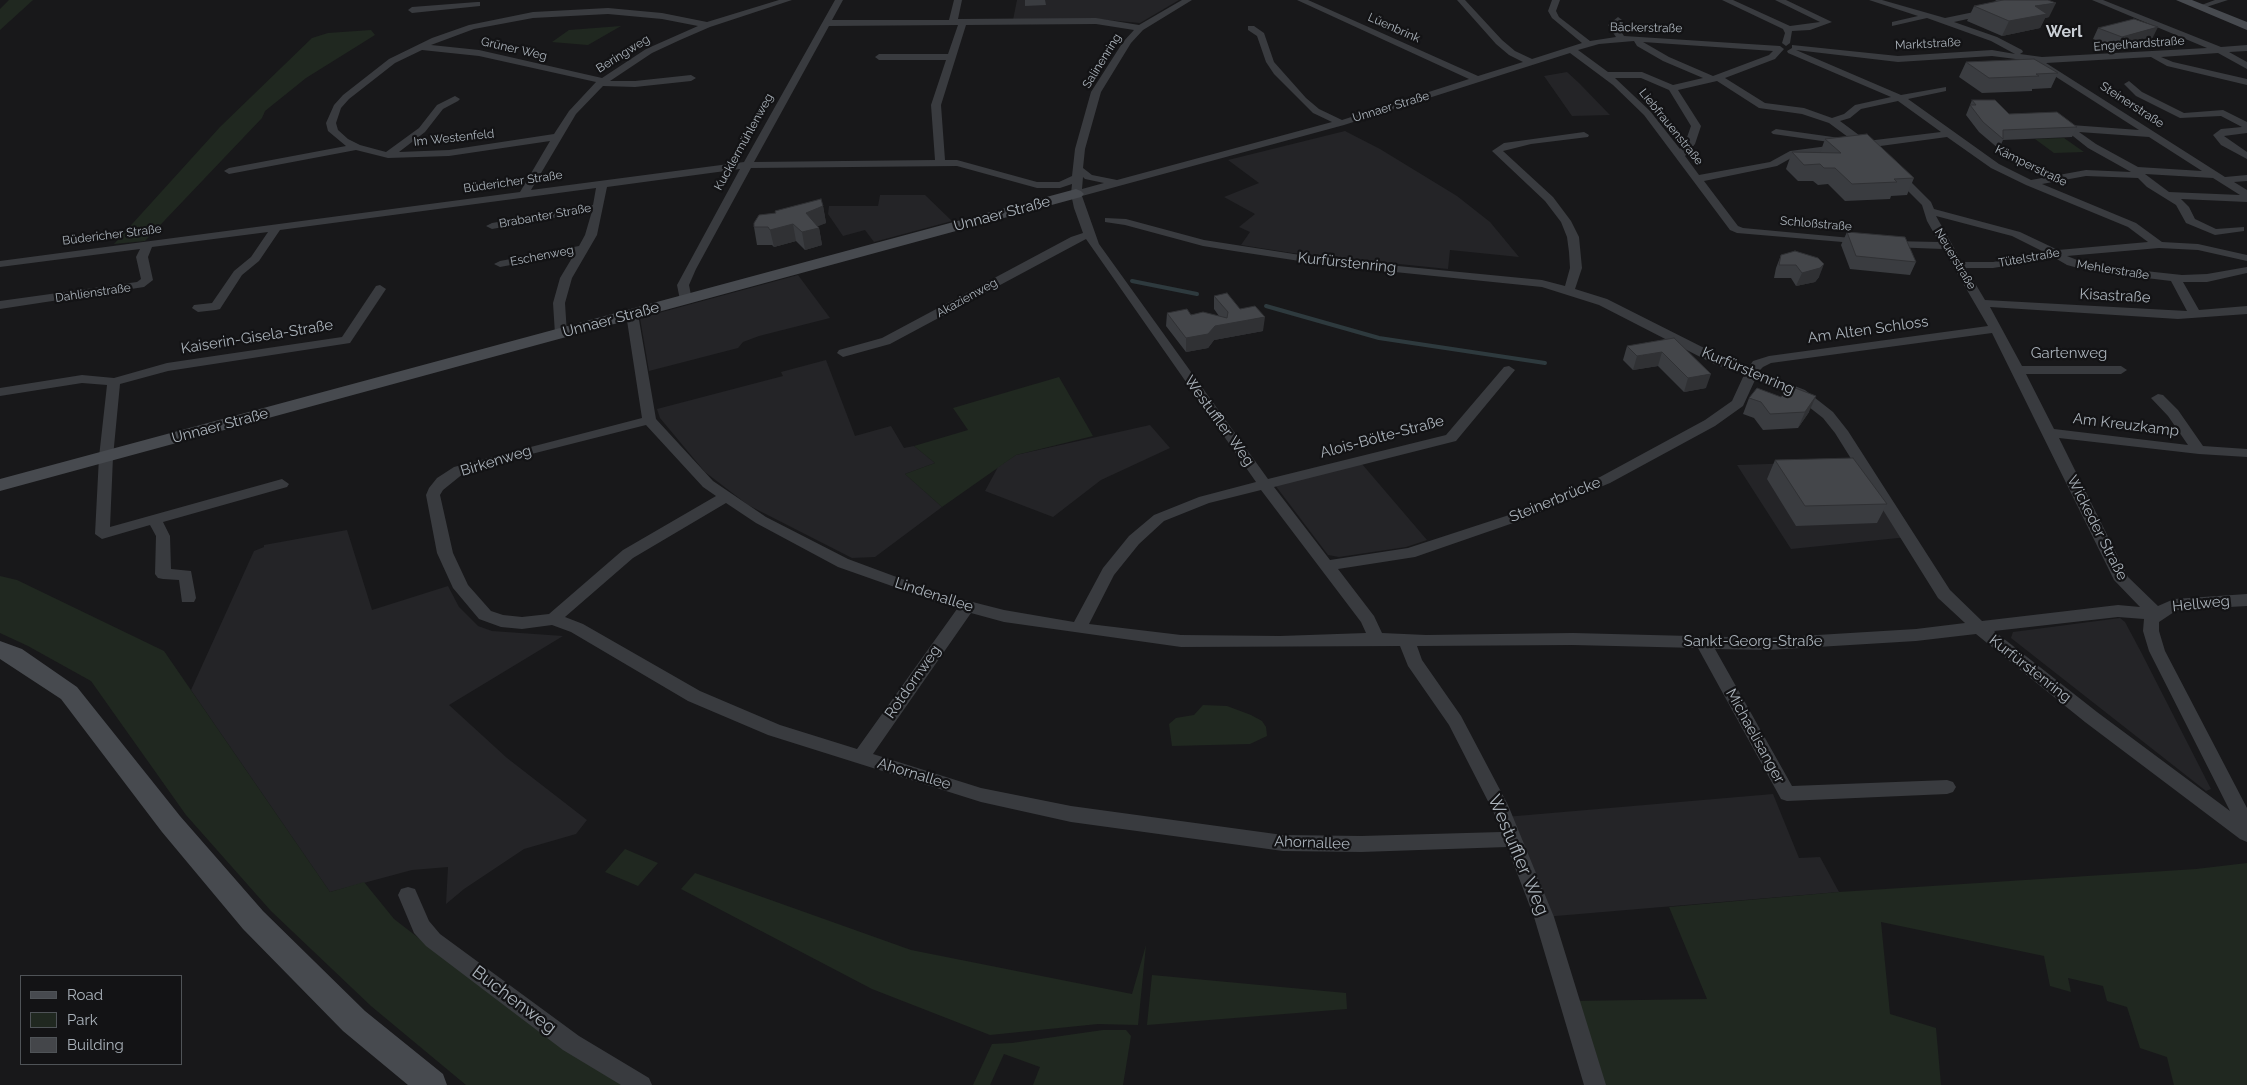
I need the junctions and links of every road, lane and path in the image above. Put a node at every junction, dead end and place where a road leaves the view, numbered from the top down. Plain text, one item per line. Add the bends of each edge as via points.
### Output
1 (585, 0) edge
2 (754, 0) edge
3 (788, 0) edge
4 (838, 0) edge
5 (958, 0) edge
6 (1188, 0) edge
7 (1301, 0) edge
8 (1461, 0) edge
9 (1556, 0) edge
10 (1729, 0) edge
11 (1779, 0) edge
12 (1873, 0) edge
13 (1999, 0) edge
14 (2096, 0) edge
15 (2182, 0) edge
16 (2224, 0) edge
17 (766, 6) junction
18 (2200, 7) junction
19 (412, 10) dead end
20 (483, 11) edge
21 (582, 11) junction
22 (1927, 16) junction
23 (1618, 20) dead end
24 (1945, 21) junction
25 (958, 22) junction
26 (826, 23) junction
27 (1895, 24) dead end
28 (707, 25) junction
29 (2247, 26) edge
30 (1140, 28) junction
31 (1251, 28) dead end
32 (1788, 29) junction
33 (1970, 29) junction
34 (1952, 34) dead end
35 (1621, 38) junction
36 (1636, 38) junction
37 (1589, 44) junction
38 (419, 46) junction
39 (1785, 48) junction
40 (2247, 48) edge
41 (1571, 49) junction
42 (2220, 50) junction
43 (2168, 55) junction
44 (2152, 56) junction
45 (879, 57) dead end
46 (952, 57) junction
47 (2033, 59) junction
48 (1530, 62) junction
49 (1520, 66) joint
50 (2247, 66) edge
51 (2190, 69) junction
52 (1606, 75) junction
53 (691, 78) dead end
54 (1477, 79) junction
55 (1715, 79) junction
56 (2242, 81) edge
57 (602, 82) junction
58 (2129, 84) dead end
59 (1672, 88) junction
60 (1943, 89) dead end
61 (1901, 98) junction
62 (455, 99) dead end
63 (2054, 117) edge
64 (1832, 121) junction
65 (1341, 123) junction
66 (2069, 128) junction
67 (2247, 128) edge
68 (1776, 132) dead end
69 (1948, 134) junction
70 (2153, 134) junction
71 (1584, 135) dead end
72 (555, 137) junction
73 (1866, 145) junction
74 (356, 148) junction
75 (388, 155) junction
76 (1680, 155) junction
77 (2247, 156) edge
78 (940, 163) junction
79 (747, 166) junction
80 (229, 171) dead end
81 (2137, 173) junction
82 (1077, 174) junction
83 (1696, 178) junction
84 (2219, 178) junction
85 (2247, 178) edge
86 (1117, 183) junction
87 (2030, 183) junction
88 (602, 184) junction
89 (1029, 184) junction
90 (1076, 194) junction
91 (523, 195) junction
92 (2167, 195) junction
93 (2247, 195) edge
94 (2247, 199) edge
95 (598, 207) junction
96 (1030, 207) junction
97 (1930, 211) junction
98 (1109, 220) dead end
99 (492, 226) dead end
100 (277, 227) junction
101 (2240, 229) dead end
102 (1740, 231) joint
103 (1089, 236) junction
104 (148, 244) junction
105 (1948, 246) junction
106 (2160, 246) junction
107 (584, 248) junction
108 (2056, 253) junction
109 (2247, 258) edge
110 (0, 264) edge
111 (500, 264) dead end
112 (1959, 265) junction
113 (2247, 270) edge
114 (2174, 278) junction
115 (380, 289) dead end
116 (1569, 290) junction
117 (686, 300) junction
118 (0, 305) edge
119 (1983, 306) junction
120 (198, 308) dead end
121 (2247, 310) edge
122 (632, 314) junction
123 (2196, 315) junction
124 (2247, 318) edge
125 (1995, 329) junction
126 (561, 334) junction
127 (843, 353) dead end
128 (1509, 370) dead end
129 (2018, 370) junction
130 (2121, 370) dead end
131 (1751, 373) junction
132 (114, 382) junction
133 (0, 392) edge
134 (2158, 398) dead end
135 (649, 420) junction
136 (2049, 433) junction
137 (2199, 450) junction
138 (2247, 453) edge
139 (106, 457) junction
140 (282, 484) dead end
141 (1264, 484) junction
142 (0, 485) edge
143 (726, 497) junction
144 (155, 520) junction
145 (1325, 566) junction
146 (188, 598) dead end
147 (2247, 600) edge
148 (966, 606) junction
149 (2158, 614) junction
150 (553, 619) junction
151 (1978, 627) junction
152 (1079, 628) junction
153 (1376, 639) junction
154 (1406, 640) junction
155 (1703, 642) junction
156 (0, 649) edge
157 (860, 758) junction
158 (1947, 787) dead end
159 (2247, 826) edge
160 (2247, 834) edge
161 (1514, 839) junction
162 (408, 895) dead end
163 (432, 1085) edge
164 (641, 1085) edge
165 (1595, 1085) edge

1 - 21 street
2 - 17 street
3 - 17 street, Beringweg
4 - 26 street, Kucklermühlenweg
5 - 25 street
6 - 30 street, Salinenring
7 - 54 street, Lüenbrink
8 - 48 street via 1499,42
9 - 37 street via 1552,11 1556,18
10 - 32 street
11 - 32 street via 1828,22
12 - 22 street, Steinerstraße
13 - 24 street via 2010,7
14 - 42 street
15 - 18 street
16 - 18 street
17 - 28 street, Beringweg
18 - 29 street
19 - 20 street
20 - 21 street, Im Westenfeld via 533,16
20 - 38 street, Im Westenfeld via 453,33
21 - 28 street, Im Westenfeld via 644,13
22 - 24 street, Steinerstraße
22 - 27 street
23 - 35 street via 1612,25
24 - 33 street, Steinerstraße
25 - 26 street
25 - 30 street via 1096,21
25 - 46 street
26 - 79 street, Kucklermühlenweg
28 - 57 street, Beringweg via 650,51
30 - 82 street, Salinenring via 1126,42 1096,92 1081,143
31 - 65 street via 1261,35 1277,72 1316,111
32 - 39 street
33 - 34 street
33 - 47 street, Steinerstraße
35 - 36 street, Bäckerstraße
35 - 37 street, Bäckerstraße
36 - 39 street, Bäckerstraße
36 - 55 street, Neuerstraße via 1640,44 1666,59
37 - 41 street, Bäckerstraße
38 - 57 street, Grüner Weg via 478,53
38 - 74 street, Im Westenfeld via 377,71 338,107 331,124 333,131
39 - 47 street, Marktstraße via 1902,59 1996,53
39 - 55 street via 1772,57
39 - 61 street, Kämperstraße
40 - 42 street, Engelhardstraße
41 - 48 street, Bäckerstraße
41 - 52 street, Liebfrauenstraße
42 - 43 street, Engelhardstraße
42 - 50 street
43 - 44 street, Engelhardstraße
43 - 51 street
44 - 47 street, Engelhardstraße
44 - 51 street
45 - 46 street
46 - 78 street via 936,105
47 - 70 street, Steinerstraße
48 - 49 street, Bäckerstraße
49 - 54 street, Unnaer Straße
51 - 56 street
52 - 59 street via 1642,75
52 - 76 street, Liebfrauenstraße via 1647,113
53 - 57 street, Grüner Weg via 635,84
54 - 65 street, Unnaer Straße
55 - 59 street
55 - 64 street, Neuerstraße via 1762,106 1804,111
57 - 72 street, Beringweg via 572,113
58 - 67 street via 2140,94 2184,116 2223,113
59 - 76 street via 1696,126 1690,144
60 - 61 street
61 - 64 street via 1858,107 1847,116
61 - 69 street, Kämperstraße
62 - 75 street via 440,107 422,130
63 - 66 street
64 - 73 street, Neuerstraße
65 - 86 street, Unnaer Straße
66 - 70 street
66 - 81 street
67 - 77 street via 2218,135
68 - 73 street
69 - 73 street
69 - 87 street, Kämperstraße via 1995,166
70 - 84 street, Steinerstraße
71 - 116 street via 1531,141 1504,146 1497,151 1549,199 1566,220 1573,237 1576,268
72 - 75 street, Im Westenfeld via 449,153
72 - 91 street, Beringweg
73 - 83 street via 1790,154 1773,164
73 - 97 street, Neuerstraße via 1918,193
74 - 75 street, Im Westenfeld
74 - 80 street, Im Westenfeld
76 - 83 street, Liebfrauenstraße
78 - 79 street, Büdericher Straße
78 - 89 street, Büdericher Straße via 970,166
79 - 88 street, Büdericher Straße
79 - 117 street, Kucklermühlenweg via 690,269 683,285 682,293
81 - 84 street, Steinerstraße
81 - 87 street, Steinerstraße via 2086,173
81 - 92 street
82 - 86 street, Unnaer Straße
82 - 89 street, Büdericher Straße via 1060,185
82 - 90 street, Salinenring
83 - 102 street, Liebfrauenstraße via 1729,225
84 - 85 street, Steinerstraße
84 - 93 street, Steinerstraße
86 - 90 street, Unnaer Straße
87 - 106 street, Kämperstraße via 2132,225
88 - 91 street, Büdericher Straße
88 - 95 street, Brabanter Straße
89 - 96 street via 1036,194
90 - 96 street, Unnaer Straße
90 - 103 street, Westuffler Weg
91 - 100 street, Büdericher Straße
92 - 94 street
92 - 101 street via 2184,207 2188,220 2200,227 2217,233
95 - 99 street, Brabanter Straße
95 - 107 street, Brabanter Straße
96 - 117 street, Unnaer Straße
97 - 105 street, Neuerstraße via 1932,221
97 - 108 street, Mehlerstraße via 2016,234
98 - 116 street, Kurfürstenring via 1203,243 1326,262 1542,284
100 - 104 street, Büdericher Straße
100 - 120 street via 255,258 238,273 216,306
102 - 105 street, Schloßstraße
103 - 127 street, Akazienweg via 1075,239 886,341
103 - 141 street, Westuffler Weg
104 - 110 street, Büdericher Straße
104 - 118 street, Dahlienstraße via 142,257 147,280 140,286
105 - 112 street, Neuerstraße
106 - 108 street, Tütelstraße
106 - 109 street via 2198,247
107 - 111 street, Eschenweg
107 - 126 street, Brabanter Straße via 566,278 559,303
108 - 112 street, Tütelstraße via 1994,265
108 - 114 street, Mehlerstraße via 2071,264 2089,268
112 - 119 street, Neuerstraße
113 - 114 street, Mehlerstraße via 2207,278
114 - 123 street
115 - 132 street, Kaiserin-Gisela-Straße via 346,340 167,367
116 - 131 street, Kurfürstenring via 1603,302 1684,344
117 - 122 street, Unnaer Straße
119 - 123 street, Kisastraße
119 - 124 street via 2016,313 2184,322
119 - 125 street, Neuerstraße
121 - 123 street, Kisastraße
122 - 126 street, Unnaer Straße
122 - 135 street
125 - 129 street, Wickeder Straße
125 - 131 street, Am Alten Schloss via 1769,360 1758,364
126 - 139 street, Unnaer Straße
128 - 141 street, Alois-Bölte-Straße via 1451,438
129 - 130 street, Gartenweg
129 - 136 street, Wickeder Straße
131 - 145 street, Steinerbrücke via 1738,403 1710,423 1605,480 1511,519 1410,553
131 - 151 street, Kurfürstenring via 1800,393 1828,415 1944,594
132 - 133 street, Kaiserin-Gisela-Straße via 82,379
132 - 139 street
134 - 137 street, Am Kreuzkamp
135 - 143 street, Lindenallee via 690,466
135 - 150 street, Birkenweg via 459,470 442,481 433,495 447,558 461,588 485,615 522,623
136 - 137 street, Am Kreuzkamp
136 - 149 street, Wickeder Straße via 2122,580
137 - 138 street, Am Kreuzkamp
139 - 142 street, Unnaer Straße
139 - 144 street via 102,534
140 - 144 street
141 - 145 street, Westuffler Weg
141 - 152 street, Alois-Bölte-Straße via 1204,500 1159,518 1134,540 1108,572
143 - 148 street, Lindenallee via 761,520 843,563
143 - 150 street via 628,554
144 - 146 street via 163,536 163,574 186,575
145 - 153 street, Westuffler Weg via 1368,620
147 - 149 street, Hellweg via 2189,602 2168,607
148 - 152 street, Lindenallee via 1004,616
148 - 157 street, Rotdornweg
149 - 151 street, Sankt-Georg-Straße via 2118,611
149 - 159 street via 2151,621 2157,650
150 - 157 street, Ahornallee via 577,628 694,696 784,734
151 - 155 street, Sankt-Georg-Straße via 1916,635 1768,644
151 - 160 street, Kurfürstenring
152 - 153 street, Lindenallee via 1181,641
153 - 154 street, Sankt-Georg-Straße
154 - 155 street, Sankt-Georg-Straße
154 - 161 street, Westuffler Weg via 1414,662 1455,721
155 - 158 street, Michaelisanger via 1787,794
156 - 163 street via 69,693 171,824 253,920 354,1021
157 - 161 street, Ahornallee via 981,795 1071,814 1194,832 1283,843
161 - 165 street, Westuffler Weg via 1544,917
162 - 164 street, Buchenweg via 421,927 433,940 571,1043

